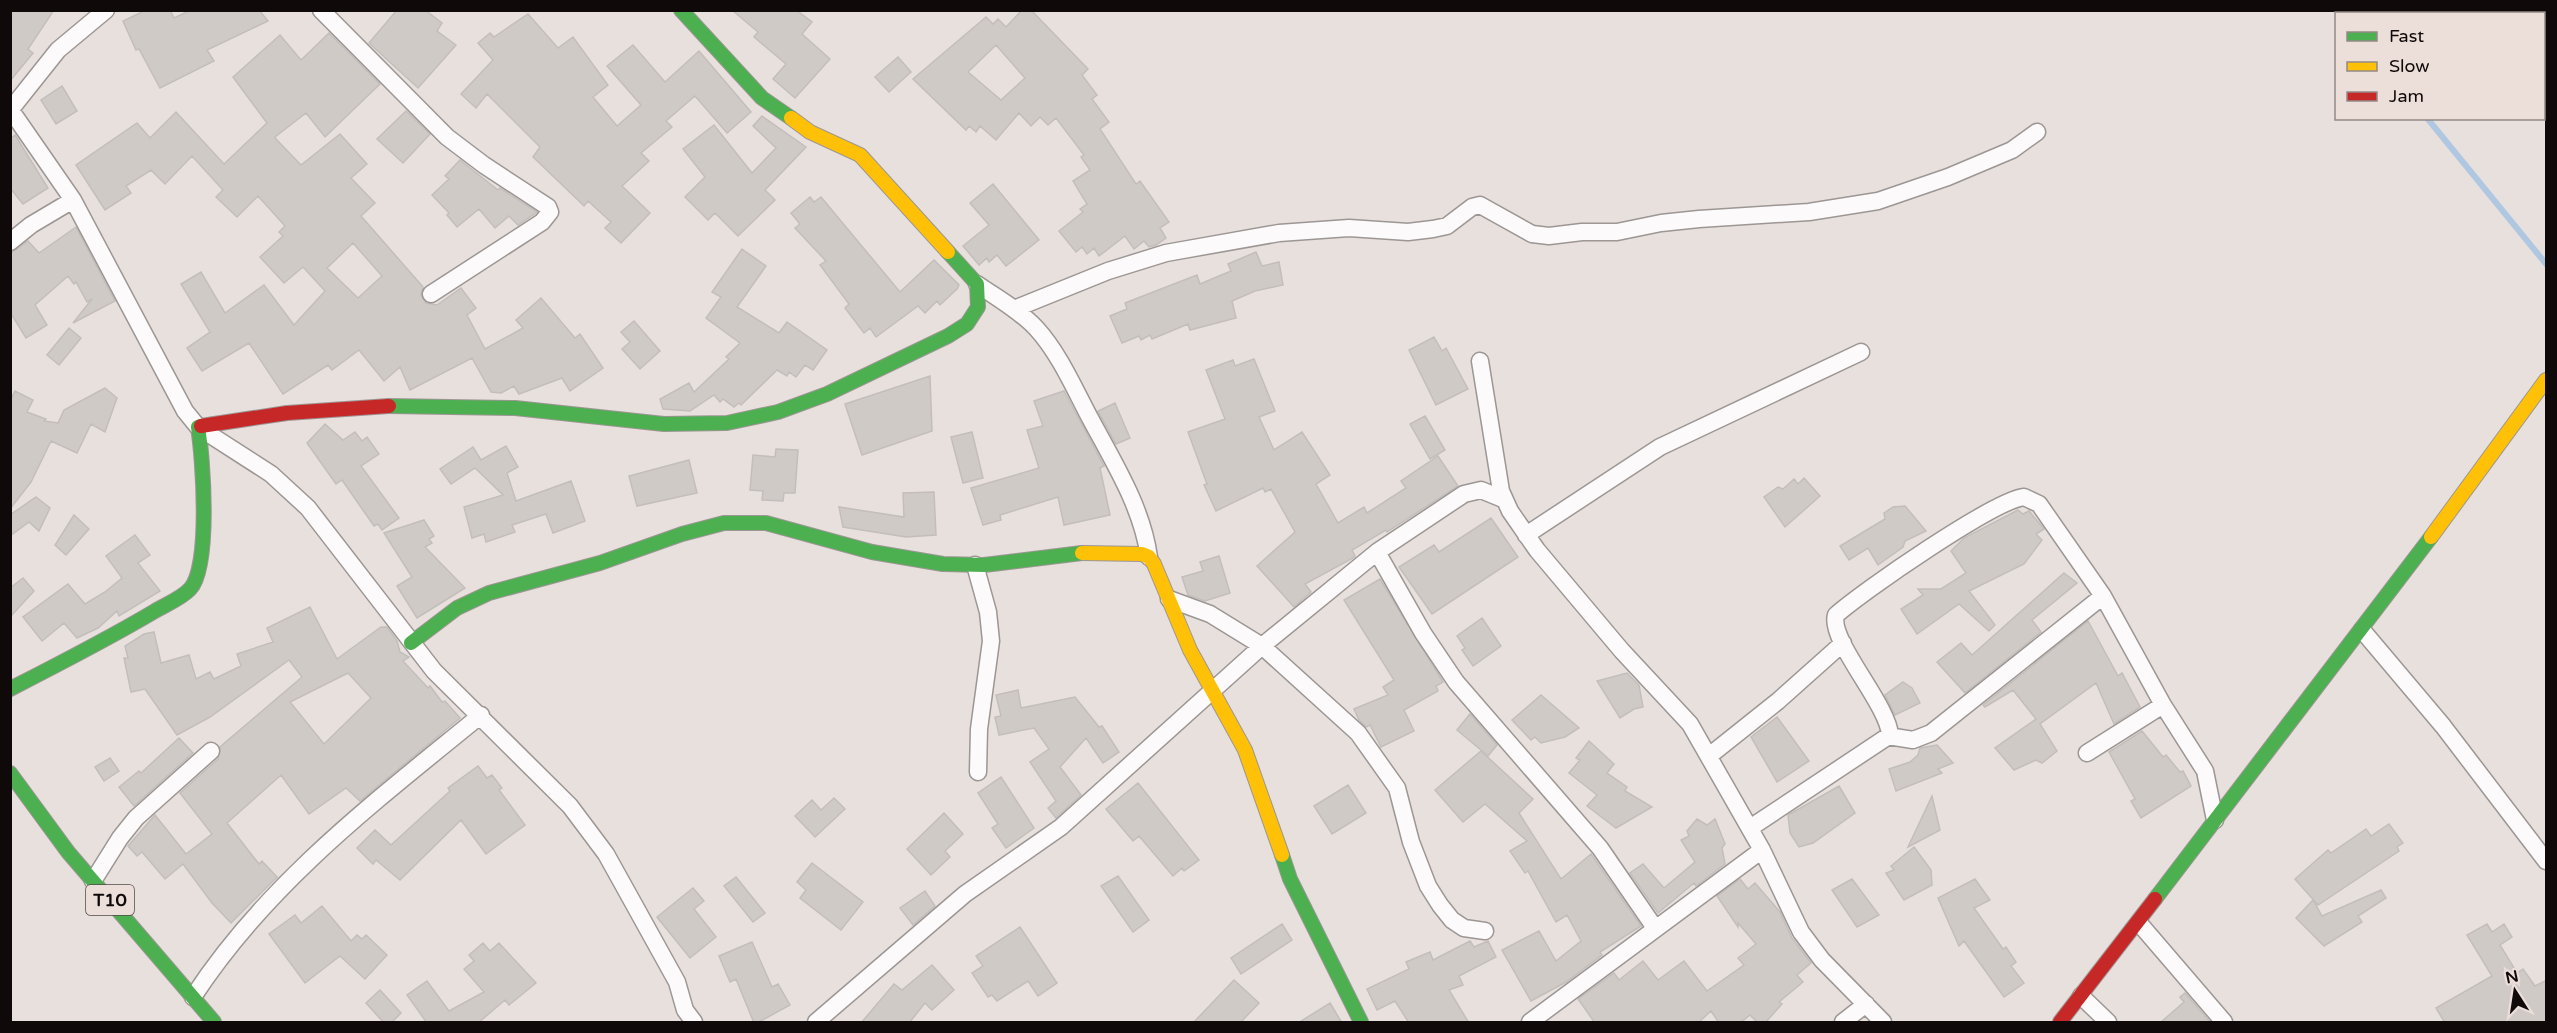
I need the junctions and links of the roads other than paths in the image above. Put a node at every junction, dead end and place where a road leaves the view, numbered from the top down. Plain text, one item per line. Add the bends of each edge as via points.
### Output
1 (106, 10) edge
2 (321, 10) edge
3 (681, 10) edge
4 (11, 109) edge
5 (2037, 132) dead end
6 (73, 200) junction
7 (10, 242) edge
8 (977, 284) junction
9 (431, 294) dead end
10 (1014, 309) junction
11 (1861, 352) dead end
12 (1480, 361) dead end
13 (2547, 380) edge
14 (198, 427) junction
15 (1503, 499) junction
16 (1526, 535) junction
17 (1377, 552) junction
18 (1149, 557) junction
19 (975, 565) junction
20 (2103, 596) junction
21 (1169, 599) junction
22 (2362, 630) junction
23 (411, 643) junction
24 (1843, 643) junction
25 (1262, 646) junction
26 (10, 689) edge
27 (1211, 691) junction
28 (2163, 705) junction
29 (481, 715) junction
30 (1888, 736) junction
31 (211, 751) dead end
32 (2087, 753) dead end
33 (1709, 756) junction
34 (978, 772) dead end
35 (10, 773) edge
36 (2215, 820) junction
37 (1750, 828) junction
38 (1762, 850) junction
39 (2547, 861) edge
40 (93, 881) junction
41 (2139, 923) junction
42 (1655, 928) junction
43 (1485, 931) dead end
44 (2081, 996) junction
45 (193, 997) junction
46 (1866, 1004) junction
47 (214, 1023) edge
48 (694, 1023) edge
49 (816, 1023) edge
50 (1360, 1023) edge
51 (1530, 1023) edge
52 (1843, 1023) edge
53 (1883, 1023) edge
54 (2060, 1023) edge
55 (2108, 1023) edge
56 (2224, 1023) edge

1 - 4 street via 58,50
2 - 9 street via 447,137 550,212 542,222
3 - 8 main road via 762,98 810,132 860,155 872,166
4 - 6 street
5 - 10 street via 2012,150 1948,177 1859,205 1549,236 1532,234 1480,205 1447,226 1433,229 1309,231 1166,253 1108,271
6 - 7 street
6 - 14 street via 175,393
8 - 10 street
8 - 14 main road via 978,306 964,327 815,398 729,423 665,425 560,411 415,406 279,414
10 - 18 street via 1037,329 1071,382 1131,494 1147,538
11 - 16 street via 1660,447
12 - 15 street
13 - 22 main road
14 - 23 street via 247,457 301,500
14 - 26 main road via 203,460 202,530 191,589 109,638
15 - 16 street
15 - 17 street via 1481,490 1464,494
16 - 33 street via 1622,651 1690,724
17 - 25 street
17 - 42 street via 1456,682 1600,848
18 - 19 main road via 1089,553
18 - 21 main road
19 - 23 main road via 898,558 766,523 729,522 473,599
19 - 34 street via 988,612 991,642 979,729
20 - 24 street via 2038,504 2022,497 1992,510 1838,613 1834,621
20 - 28 street
20 - 30 street via 1931,733 1912,740
21 - 25 street via 1210,614
21 - 27 main road
22 - 36 main road
22 - 39 street via 2443,726
23 - 29 street
24 - 30 street via 1888,725
24 - 33 street
25 - 27 street
25 - 43 street via 1358,733 1397,788 1415,852 1440,905 1464,928
27 - 49 street via 1061,827 965,894
27 - 50 main road via 1245,750 1290,879
28 - 32 street
28 - 36 street via 2205,771
29 - 45 street via 298,869 254,916
29 - 48 street via 590,831 677,982 685,1010
30 - 37 street
31 - 40 street via 136,818
33 - 37 street
35 - 40 main road, T10
36 - 41 main road
37 - 38 street
38 - 42 street
38 - 46 street via 1801,932 1822,960
40 - 45 main road, T10
41 - 44 main road
41 - 56 street
42 - 51 street
44 - 54 main road
44 - 55 street
45 - 47 main road, T10
46 - 52 street
46 - 53 street

